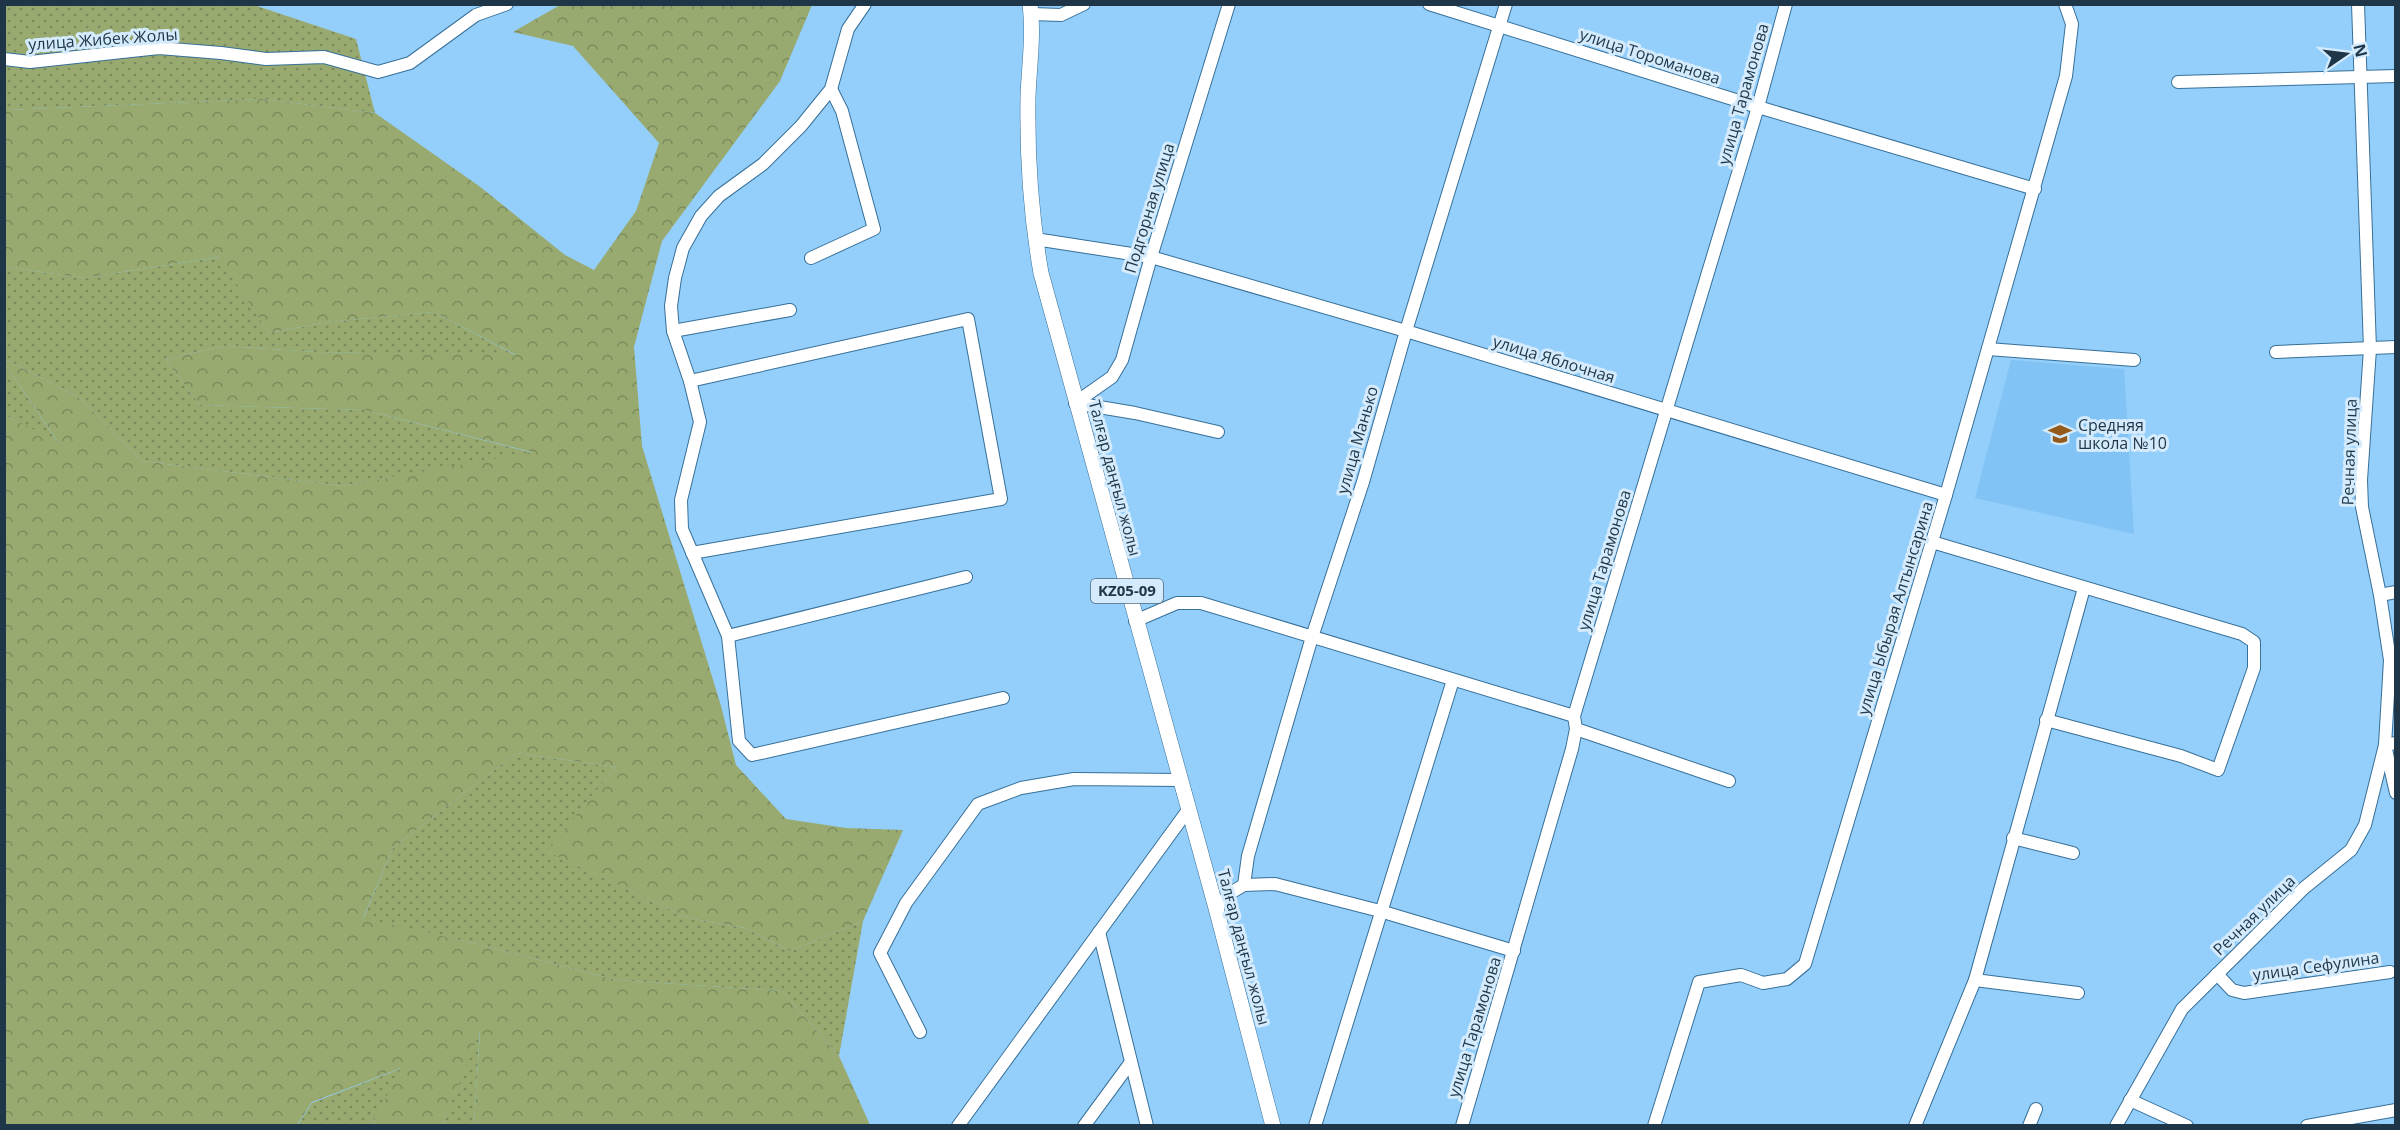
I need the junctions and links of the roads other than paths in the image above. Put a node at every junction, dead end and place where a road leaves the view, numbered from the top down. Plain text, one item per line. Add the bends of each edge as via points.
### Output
1 (507, 4) edge
2 (865, 4) edge
3 (1084, 4) edge
4 (1229, 4) edge
5 (1429, 4) edge
6 (1506, 4) edge
7 (1786, 4) edge
8 (2066, 4) edge
9 (2358, 4) edge
10 (1030, 9) edge
11 (1499, 25) junction
12 (4, 59) edge
13 (2396, 76) edge
14 (2361, 78) junction
15 (2178, 82) dead end
16 (831, 89) junction
17 (1758, 107) junction
18 (2035, 189) junction
19 (1035, 239) junction
20 (1151, 257) junction
21 (811, 258) dead end
22 (790, 310) dead end
23 (673, 331) junction
24 (1406, 331) junction
25 (2396, 348) edge
26 (1988, 349) junction
27 (2370, 349) junction
28 (2276, 352) dead end
29 (2134, 360) dead end
30 (690, 381) junction
31 (1075, 403) junction
32 (1666, 411) junction
33 (1218, 432) dead end
34 (1947, 495) junction
35 (1932, 542) junction
36 (692, 553) junction
37 (966, 577) dead end
38 (2085, 588) junction
39 (2396, 592) edge
40 (2380, 595) junction
41 (1135, 621) junction
42 (728, 636) junction
43 (1312, 637) junction
44 (1454, 680) junction
45 (1003, 698) dead end
46 (2046, 720) junction
47 (1575, 723) junction
48 (2390, 744) edge
49 (1179, 780) junction
50 (1729, 781) dead end
51 (2396, 793) edge
52 (1188, 810) junction
53 (2013, 838) junction
54 (2073, 853) dead end
55 (1244, 885) junction
56 (1216, 908) junction
57 (1380, 911) junction
58 (1099, 932) junction
59 (1514, 951) junction
60 (2390, 972) dead end
61 (2217, 974) junction
62 (1975, 980) junction
63 (2078, 993) dead end
64 (920, 1032) dead end
65 (1131, 1062) junction
66 (2130, 1100) junction
67 (2036, 1109) dead end
68 (2396, 1110) edge
69 (958, 1125) edge
70 (1084, 1125) edge
71 (1147, 1125) edge
72 (1273, 1125) edge
73 (1315, 1125) edge
74 (1462, 1125) edge
75 (1654, 1125) edge
76 (1914, 1125) edge
77 (2029, 1125) edge
78 (2116, 1125) edge
79 (2187, 1125) edge
80 (2307, 1125) edge

1 - 12 street, улица Жибек Жолы via 476,15 410,63 378,72 324,57 266,59 159,48 30,62
2 - 16 street via 848,29
3 - 10 street via 1061,15
4 - 20 street, Подгорная улица
5 - 11 street, улица Тороманова
6 - 11 street, улица Манько
7 - 17 street, улица Тарамонова
8 - 18 street, улица Ыбырая Алтынсарина via 2072,24 2066,76
9 - 14 street, Речная улица
10 - 19 main road, Талғар даңғыл жолы / KZ05-09 via 1028,99
11 - 17 street, улица Тороманова
11 - 24 street, улица Манько
13 - 14 street
14 - 15 street
14 - 27 street, Речная улица
16 - 21 street via 842,111 874,229
16 - 23 street via 794,134 701,216 683,248 675,278
17 - 18 street, улица Тороманова
17 - 32 street, улица Тарамонова
18 - 26 street, улица Ыбырая Алтынсарина
19 - 20 street, улица Яблочная
19 - 31 main road, Талғар даңғыл жолы / KZ05-09
20 - 24 street, улица Яблочная
20 - 31 street, Подгорная улица via 1118,369
22 - 23 street
23 - 30 street
24 - 32 street, улица Яблочная
24 - 43 street, улица Манько via 1363,482
25 - 27 street
26 - 29 street
26 - 34 street, улица Ыбырая Алтынсарина
27 - 28 street
27 - 40 street, Речная улица via 2362,507
30 - 36 street via 700,422 681,500 682,529
30 - 36 street via 968,319 1001,499
31 - 33 street
31 - 41 main road, Талғар даңғыл жолы / KZ05-09
32 - 34 street, улица Яблочная
32 - 47 street, улица Тарамонова
34 - 35 street, улица Ыбырая Алтынсарина
35 - 38 street
35 - 75 street, улица Ыбырая Алтынсарина via 1804,964 1787,979 1763,983 1741,975 1699,982
36 - 42 street
37 - 42 street
38 - 46 street
38 - 46 street via 2242,634 2254,642 2254,668 2218,770 2181,756
39 - 40 street
40 - 48 street, Речная улица via 2390,660
41 - 43 street via 1187,601
41 - 49 main road, Талғар даңғыл жолы / KZ05-09
42 - 45 street via 739,741 752,756
43 - 44 street
43 - 55 street, улица Манько via 1248,856
44 - 47 street
44 - 57 street
46 - 53 street
47 - 50 street
47 - 59 street, улица Тарамонова
48 - 51 street
48 - 61 street, Речная улица via 2365,825 2351,850 2304,888
49 - 52 main road, Талғар даңғыл жолы / KZ05-09
49 - 64 street via 1074,779 1020,789 978,804 906,903 880,953
52 - 56 main road, Талғар даңғыл жолы / KZ05-09
52 - 58 street
53 - 54 street
53 - 62 street
55 - 56 street
55 - 57 street via 1275,884
56 - 72 main road, Талғар даңғыл жолы / KZ05-09
57 - 59 street
57 - 73 street
58 - 65 street
58 - 69 street
59 - 74 street, улица Тарамонова
60 - 61 street, улица Сефулина via 2244,993 2232,990
61 - 66 street, Речная улица via 2182,1009
62 - 63 street
62 - 76 street
65 - 70 street
65 - 71 street
66 - 78 street, Речная улица
66 - 79 street
67 - 77 street
68 - 80 street

